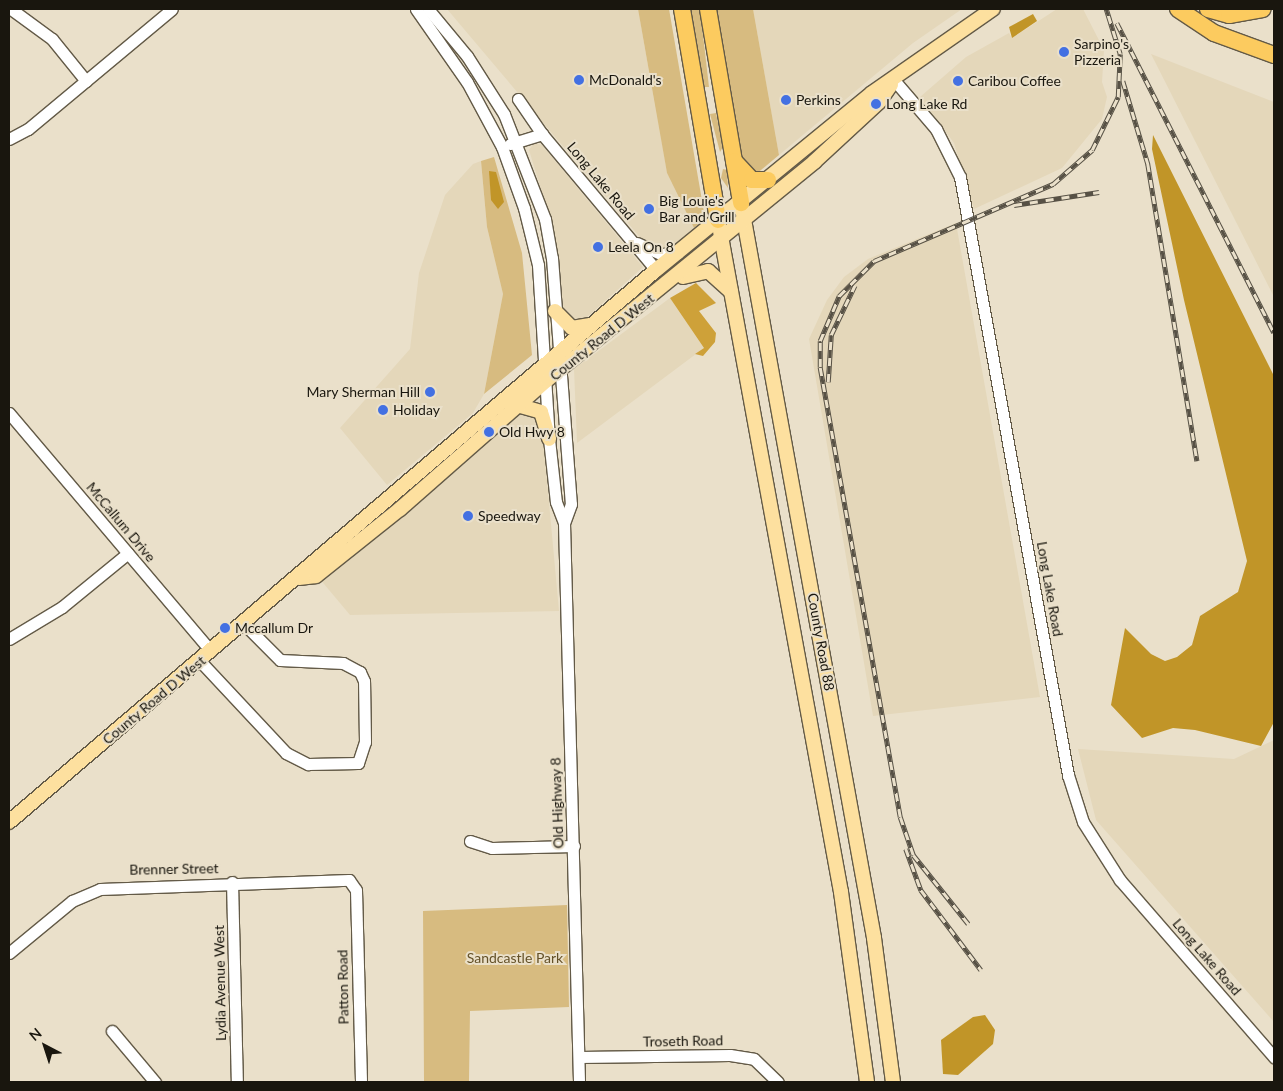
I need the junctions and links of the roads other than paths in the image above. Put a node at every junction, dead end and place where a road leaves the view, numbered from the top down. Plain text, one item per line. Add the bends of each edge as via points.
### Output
1 (11, 9) edge
2 (172, 9) edge
3 (416, 9) edge
4 (428, 9) edge
5 (682, 9) edge
6 (708, 9) edge
7 (993, 9) edge
8 (1178, 9) edge
9 (1208, 9) edge
10 (1262, 9) edge
11 (1274, 55) edge
12 (894, 80) junction
13 (86, 81) junction
14 (518, 99) dead end
15 (542, 134) junction
16 (9, 139) edge
17 (517, 142) junction
18 (502, 147) junction
19 (734, 160) junction
20 (768, 180) junction
21 (742, 203) junction
22 (718, 220) junction
23 (746, 220) junction
24 (629, 238) junction
25 (722, 239) junction
26 (679, 252) junction
27 (656, 270) junction
28 (671, 281) junction
29 (732, 294) junction
30 (556, 311) junction
31 (591, 324) junction
32 (559, 352) junction
33 (546, 362) junction
34 (561, 369) junction
35 (547, 380) junction
36 (517, 405) junction
37 (9, 413) edge
38 (549, 439) junction
39 (564, 523) junction
40 (128, 553) junction
41 (298, 578) junction
42 (244, 624) junction
43 (9, 639) edge
44 (206, 656) junction
45 (9, 822) edge
46 (470, 842) dead end
47 (574, 846) junction
48 (232, 882) junction
49 (356, 890) joint
50 (9, 953) edge
51 (112, 1031) dead end
52 (579, 1057) junction
53 (1274, 1057) edge
54 (155, 1082) edge
55 (237, 1082) edge
56 (361, 1082) edge
57 (579, 1082) edge
58 (778, 1082) edge
59 (867, 1082) edge
60 (893, 1082) edge

1 - 13 street via 52,39
2 - 13 street
3 - 18 street, Old Highway 8 via 467,82
4 - 17 street, Old Highway 8 via 467,56
5 - 22 highway
6 - 19 highway
7 - 12 main road, County Road D West via 941,41
8 - 11 highway via 1214,33
9 - 10 highway via 1229,16
12 - 20 main road, County Road D West
12 - 23 main road, County Road D West via 879,102
12 - 53 street, Long Lake Road via 936,129 960,177 1078,809 1115,873
13 - 16 street via 28,129
14 - 15 street, Long Lake Road
15 - 17 street
15 - 24 street, Long Lake Road
17 - 18 street
17 - 30 street, Old Highway 8 via 545,219
18 - 33 street, Old Highway 8 via 524,208 538,266
19 - 20 highway via 746,176 756,182
19 - 21 highway
20 - 21 main road, County Road D West
21 - 22 main road, County Road D West
21 - 23 main road, County Road 88
22 - 25 main road, County Road 88
22 - 26 main road, County Road D West
23 - 25 main road, County Road D West
23 - 60 main road, County Road 88 via 874,938
24 - 26 street via 661,254
24 - 27 street, Long Lake Road
25 - 28 main road, County Road D West
25 - 29 main road, County Road 88
26 - 27 main road, County Road D West
27 - 31 main road, County Road D West
28 - 29 main road via 708,271
28 - 34 main road, County Road D West
29 - 59 main road, County Road 88 via 841,892
30 - 31 main road via 572,328
30 - 32 street, Old Highway 8
31 - 32 main road, County Road D West
32 - 33 main road, County Road D West
32 - 34 street, Old Highway 8
33 - 35 street, Old Highway 8
33 - 41 main road, County Road D West via 307,565
34 - 35 main road, County Road D West
34 - 39 street, Old Highway 8 via 571,504
35 - 36 main road, County Road D West
35 - 38 street, Old Highway 8
36 - 38 main road via 541,412
36 - 41 main road, County Road D West via 323,570
37 - 40 street, McCallum Drive
38 - 39 street, Old Highway 8 via 556,502
39 - 47 street, Old Highway 8
40 - 43 street via 62,607
40 - 44 street, McCallum Drive
41 - 42 main road, County Road D West
42 - 44 main road, County Road D West
42 - 44 street, McCallum Drive via 280,660 343,663 360,672 364,681 365,742 358,763 308,764 286,753
44 - 45 main road, County Road D West
46 - 47 street via 492,848
47 - 52 street, Old Highway 8
48 - 49 street, Brenner Street via 344,879
48 - 50 street, Brenner Street via 100,889 72,902
48 - 55 street, Lydia Avenue West
49 - 56 street, Patton Road
51 - 54 street
52 - 57 street, Old Highway 8
52 - 58 street, Troseth Road via 730,1055 754,1059

